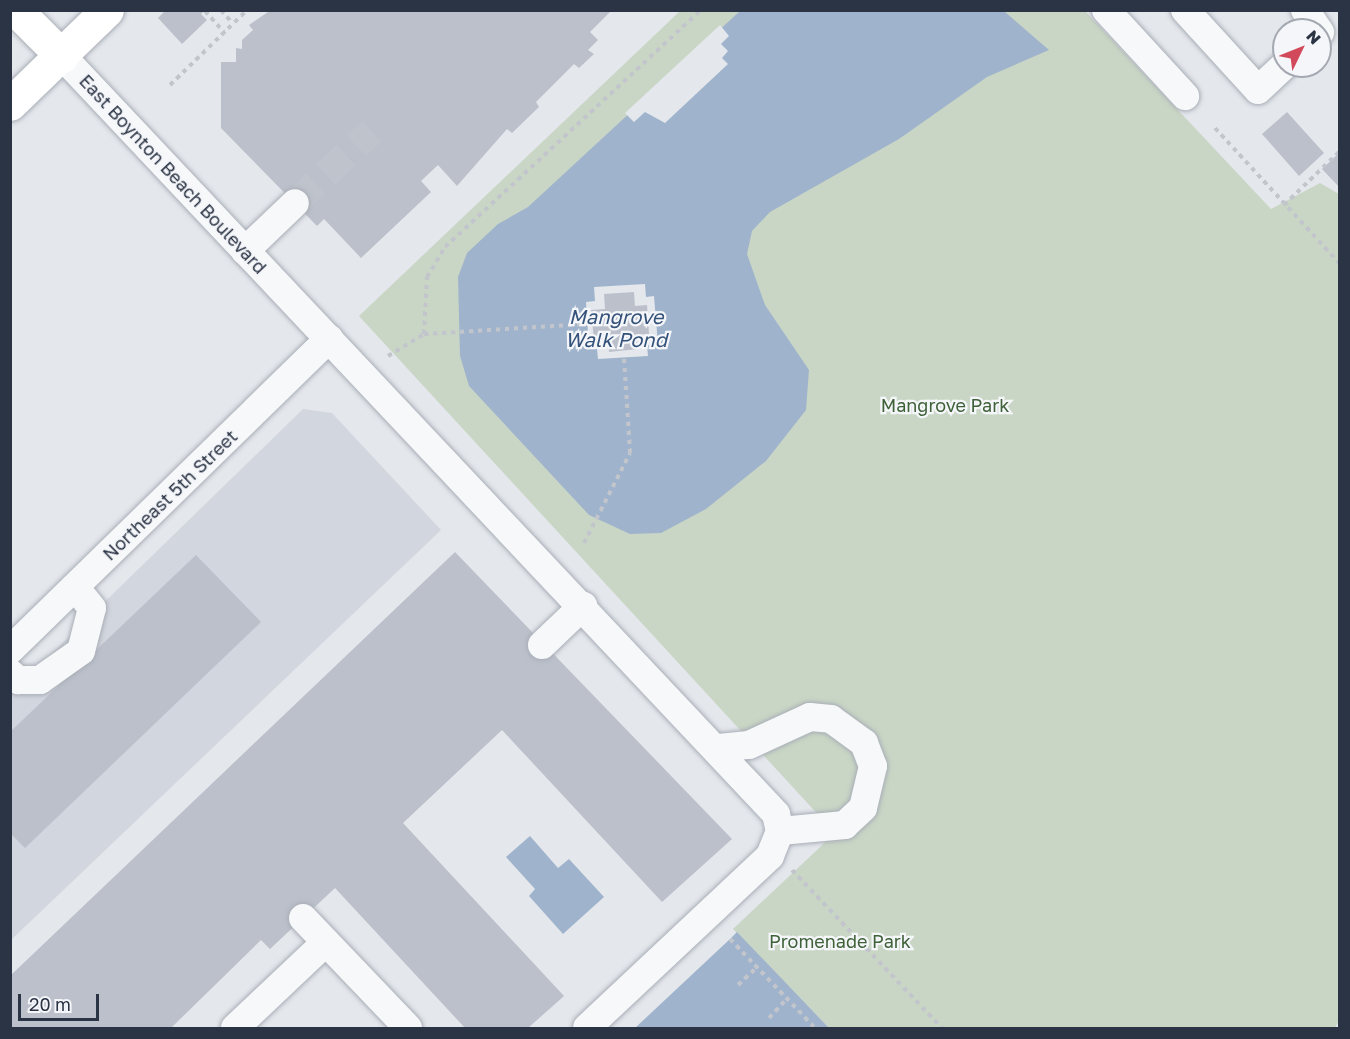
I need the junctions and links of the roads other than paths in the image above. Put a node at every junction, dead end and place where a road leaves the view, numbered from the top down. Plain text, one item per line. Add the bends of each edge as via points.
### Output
1 (107, 10) edge
2 (1106, 10) edge
3 (1185, 10) edge
4 (16, 13) edge
5 (62, 56) junction
6 (1272, 77) edge
7 (1185, 96) dead end
8 (10, 104) edge
9 (295, 203) tunnel mouth
10 (245, 251) junction
11 (329, 339) junction
12 (75, 587) junction
13 (584, 606) junction
14 (542, 645) dead end
15 (10, 650) edge
16 (10, 673) edge
17 (719, 748) junction
18 (780, 831) junction
19 (303, 918) dead end
20 (326, 942) junction
21 (235, 1029) edge
22 (408, 1029) edge
23 (587, 1029) edge

1 - 5 main road
2 - 7 street
3 - 6 street via 1258,90
4 - 5 main road, East Boynton Beach Boulevard
5 - 8 main road
5 - 10 street, East Boynton Beach Boulevard
9 - 10 street
10 - 11 street, East Boynton Beach Boulevard
11 - 12 street, Northeast 5th Street
11 - 13 street, East Boynton Beach Boulevard
12 - 15 street, Northeast 5th Street
12 - 16 street via 92,608 81,651 40,680 18,680
13 - 14 street
13 - 17 street, East Boynton Beach Boulevard
17 - 18 street, East Boynton Beach Boulevard via 766,799
17 - 18 street via 749,745 810,717 831,719 864,744 873,766 863,808 845,825
18 - 23 street via 770,856
19 - 20 street
20 - 21 street
20 - 22 street

